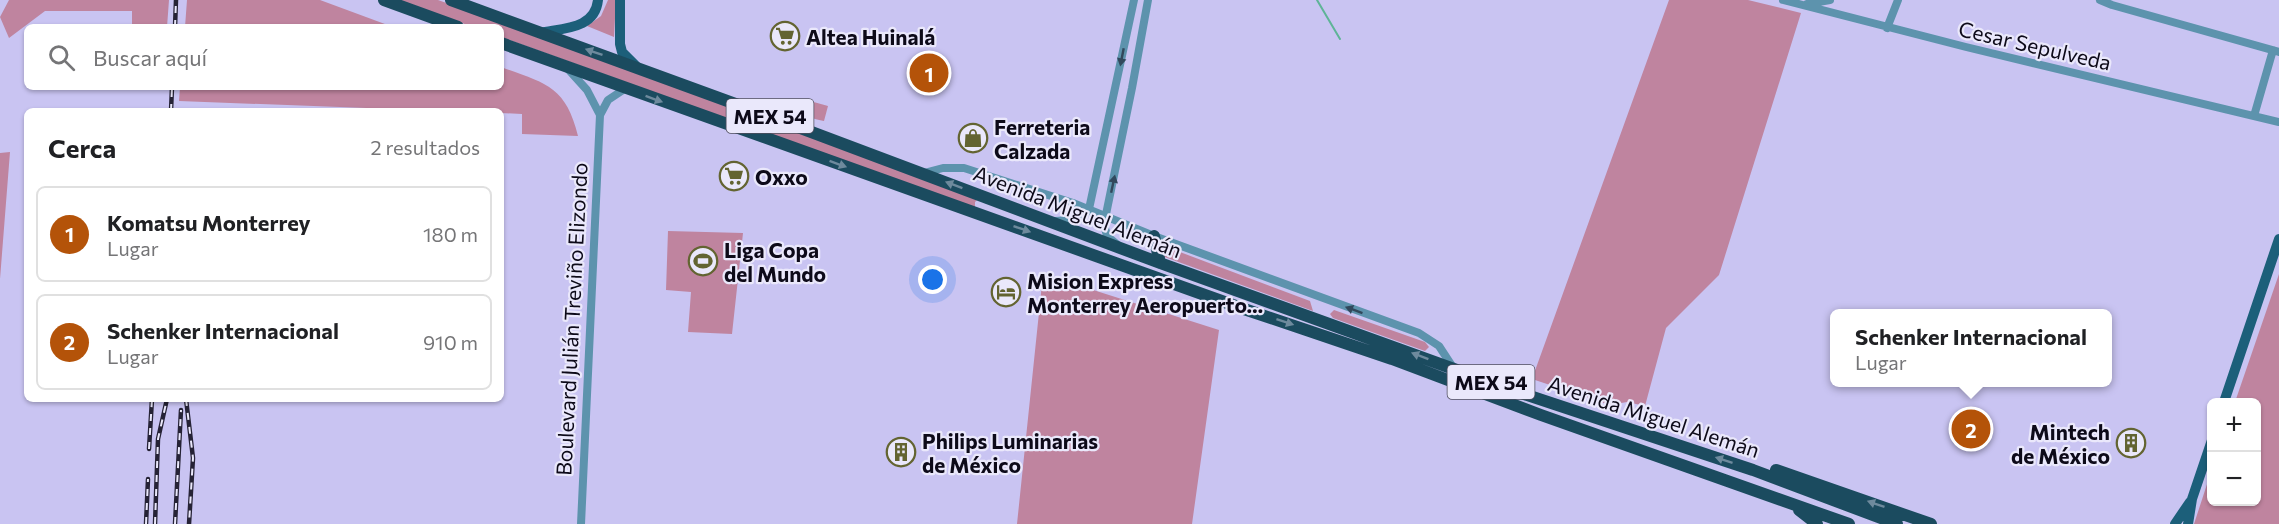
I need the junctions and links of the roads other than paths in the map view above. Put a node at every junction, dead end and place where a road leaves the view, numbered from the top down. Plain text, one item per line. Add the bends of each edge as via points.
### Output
1 (384, 0) edge
2 (451, 0) edge
3 (598, 0) edge
4 (620, 0) edge
5 (1134, 0) edge
6 (1148, 0) edge
7 (1783, 0) edge
8 (1830, 0) edge
9 (2100, 0) edge
10 (1897, 1) edge
11 (1804, 5) junction
12 (450, 24) edge
13 (1887, 28) junction
14 (540, 33) junction
15 (504, 44) edge
16 (2276, 51) edge
17 (566, 66) junction
18 (636, 66) junction
19 (626, 88) junction
20 (600, 115) junction
21 (2254, 116) junction
22 (2279, 122) edge
23 (924, 173) junction
24 (1089, 209) junction
25 (1106, 215) junction
26 (1046, 220) junction
27 (1154, 236) junction
28 (2279, 239) edge
29 (1128, 252) junction
30 (2276, 259) edge
31 (1160, 263) junction
32 (1455, 370) junction
33 (2225, 398) edge
34 (2207, 452) edge
35 (1753, 470) junction
36 (2192, 499) junction
37 (1794, 504) junction
38 (581, 524) edge
39 (1817, 524) edge
40 (1849, 524) edge
41 (1897, 524) edge
42 (1931, 524) edge
43 (2175, 524) edge
44 (2188, 524) edge

1 - 12 highway
2 - 14 highway, Avenida Miguel Alemán / MEX 54
3 - 14 main road via 596,13 586,22
4 - 18 main road via 620,44 622,52
5 -> 24 street
25 -> 6 street
7 - 11 street, Cesar Sepulveda
8 - 11 street
9 - 16 street
10 - 13 street
11 - 13 street, Cesar Sepulveda
13 - 21 street, Cesar Sepulveda
18 -> 14 highway, Avenida Miguel Alemán / MEX 54
15 - 17 highway, Avenida Miguel Alemán / MEX 54
16 - 21 street
17 - 19 highway, Avenida Miguel Alemán / MEX 54
17 - 20 street via 587,90
18 - 23 highway, Avenida Miguel Alemán / MEX 54
19 - 20 street via 608,100
19 -> 37 highway, Avenida Miguel Alemán / MEX 54
20 - 38 street, Boulevard Julián Treviño Elizondo
21 - 22 street, Cesar Sepulveda
23 - 24 street via 964,168
26 -> 23 highway, Avenida Miguel Alemán / MEX 54
24 - 25 street
24 - 26 street via 1075,220
25 - 27 street
25 - 29 street via 1107,236
26 - 29 highway, Avenida Miguel Alemán / MEX 54
27 - 31 highway
32 -> 27 street via 1439,346 1419,333
28 - 30 main road
29 - 31 highway, Avenida Miguel Alemán / MEX 54
30 - 33 main road
32 -> 31 highway, Avenida Miguel Alemán / MEX 54
35 -> 32 highway, Avenida Miguel Alemán / MEX 54
34 - 36 main road
35 - 41 highway, Avenida Miguel Alemán / MEX 54
42 -> 35 highway via 1772,469
36 - 43 main road
36 - 44 main road
37 - 39 highway
37 - 40 highway, Avenida Miguel Alemán / MEX 54

